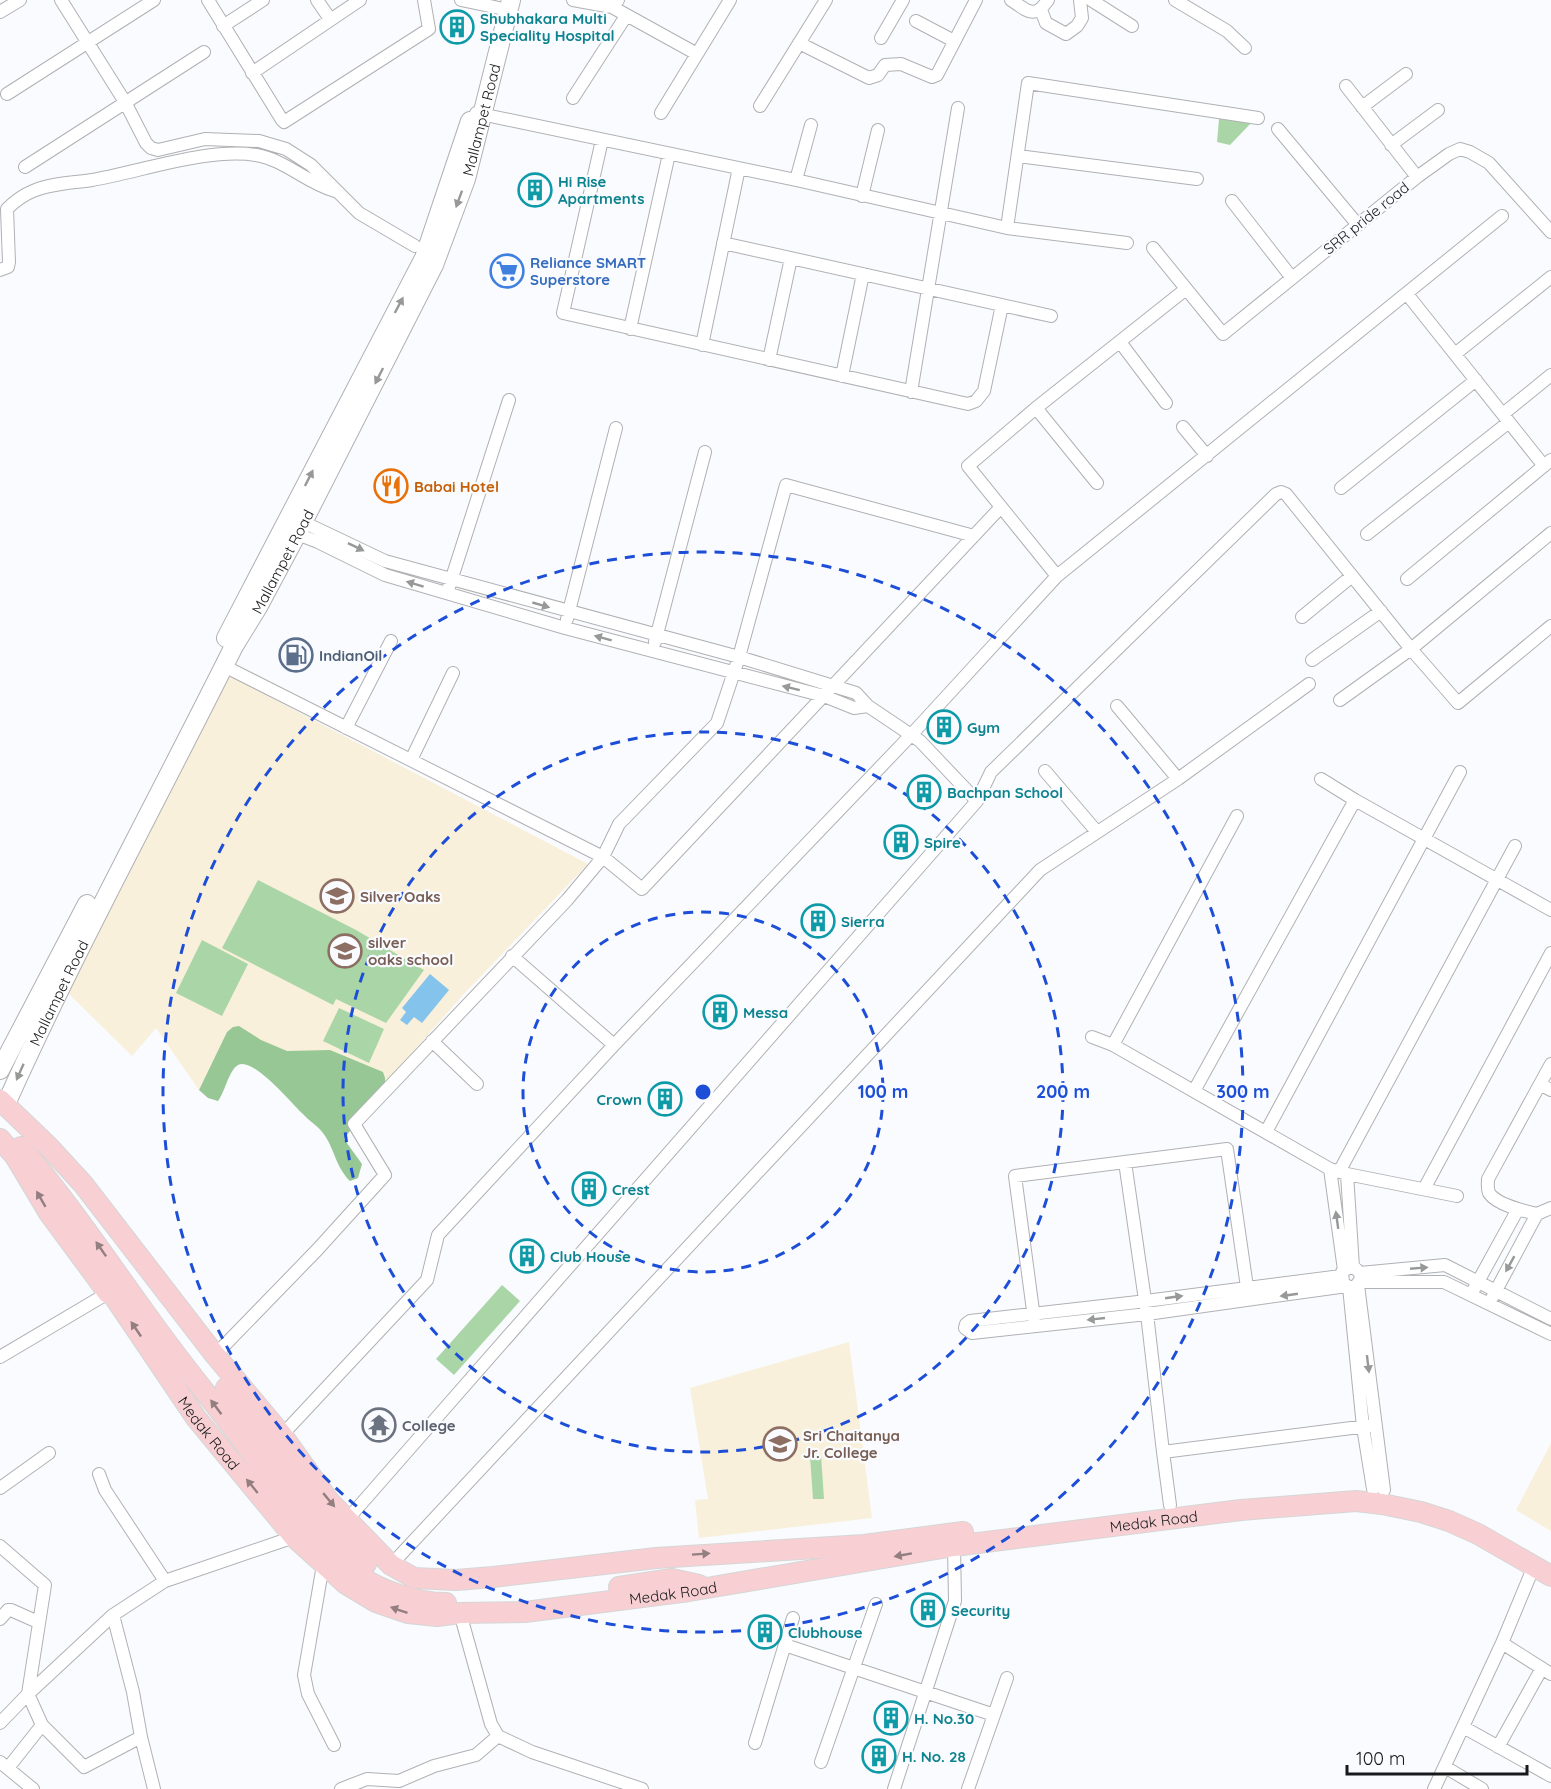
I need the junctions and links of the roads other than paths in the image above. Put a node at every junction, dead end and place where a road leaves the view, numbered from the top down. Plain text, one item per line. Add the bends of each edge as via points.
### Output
1 (20, 0) edge
2 (61, 0) edge
3 (154, 0) edge
4 (208, 0) edge
5 (263, 0) edge
6 (317, 0) edge
7 (360, 0) edge
8 (423, 0) edge
9 (461, 0) edge
10 (573, 0) edge
11 (730, 0) edge
12 (826, 0) edge
13 (903, 0) edge
14 (976, 0) edge
15 (1011, 0) edge
16 (1080, 0) edge
17 (1091, 0) edge
18 (1175, 0) edge
19 (614, 2) edge
20 (504, 3) edge
21 (1044, 5) edge
22 (0, 12) edge
23 (626, 16) junction
24 (330, 19) junction
25 (916, 21) dead end
26 (223, 26) junction
27 (1132, 26) dead end
28 (882, 38) dead end
29 (87, 41) junction
30 (954, 41) junction
31 (799, 43) junction
32 (1245, 48) dead end
33 (204, 52) dead end
34 (697, 54) junction
35 (252, 73) junction
36 (1406, 74) dead end
37 (1346, 86) dead end
38 (7, 94) dead end
39 (573, 98) dead end
40 (125, 102) junction
41 (760, 106) dead end
42 (1362, 107) junction
43 (958, 108) dead end
44 (1438, 110) dead end
45 (477, 114) junction
46 (661, 114) dead end
47 (1258, 118) dead end
48 (811, 125) dead end
49 (1278, 129) dead end
50 (878, 130) dead end
51 (602, 140) junction
52 (1391, 145) junction
53 (669, 153) junction
54 (1018, 156) junction
55 (25, 167) dead end
56 (739, 168) junction
57 (1417, 177) junction
58 (1197, 179) dead end
59 (796, 180) junction
60 (336, 192) junction
61 (862, 196) junction
62 (1232, 201) dead end
63 (4, 210) edge
64 (940, 214) junction
65 (1502, 216) dead end
66 (1358, 225) junction
67 (1007, 228) junction
68 (1551, 232) edge
69 (723, 243) junction
70 (1127, 243) dead end
71 (415, 246) dead end
72 (1153, 248) dead end
73 (791, 258) junction
74 (0, 270) edge
75 (863, 274) junction
76 (1551, 277) edge
77 (1292, 278) junction
78 (928, 289) junction
79 (1186, 289) junction
80 (1407, 294) junction
81 (1002, 305) junction
82 (1051, 316) dead end
83 (630, 328) junction
84 (1120, 342) junction
85 (702, 345) junction
86 (1455, 354) junction
87 (769, 360) junction
88 (1551, 375) edge
89 (842, 376) junction
90 (1476, 380) junction
91 (910, 392) junction
92 (509, 400) dead end
93 (1166, 403) dead end
94 (1036, 408) junction
95 (1506, 418) junction
96 (1183, 427) dead end
97 (616, 428) dead end
98 (705, 452) dead end
99 (1207, 456) junction
100 (1547, 463) edge
101 (1097, 483) dead end
102 (1341, 488) dead end
103 (1001, 507) junction
104 (300, 528) junction
105 (1551, 532) edge
106 (1367, 534) dead end
107 (974, 536) junction
108 (1057, 576) junction
109 (1352, 576) junction
110 (451, 579) junction
111 (1407, 579) dead end
112 (448, 594) junction
113 (1381, 611) junction
114 (569, 612) junction
115 (1302, 617) dead end
116 (1551, 626) edge
117 (565, 628) junction
118 (657, 636) junction
119 (391, 641) dead end
120 (1411, 649) junction
121 (653, 652) junction
122 (739, 657) junction
123 (1312, 660) dead end
124 (224, 666) junction
125 (453, 673) dead end
126 (733, 673) junction
127 (1309, 684) dead end
128 (828, 692) junction
129 (1340, 700) dead end
130 (1117, 706) dead end
131 (346, 728) junction
132 (912, 734) junction
133 (411, 760) junction
134 (1045, 771) dead end
135 (1460, 772) dead end
136 (1178, 779) junction
137 (1321, 779) dead end
138 (1354, 800) junction
139 (978, 801) junction
140 (1237, 816) dead end
141 (1097, 832) junction
142 (1424, 839) junction
143 (1515, 846) dead end
144 (603, 856) junction
145 (1497, 880) junction
146 (1551, 910) edge
147 (1551, 953) edge
148 (512, 956) junction
149 (1092, 1036) dead end
150 (432, 1041) junction
151 (614, 1045) junction
152 (1113, 1045) junction
153 (1551, 1064) edge
154 (0, 1070) edge
155 (477, 1084) dead end
156 (1546, 1087) edge
157 (1194, 1091) junction
158 (2, 1105) edge
159 (0, 1126) edge
160 (1266, 1132) junction
161 (0, 1139) edge
162 (1125, 1162) junction
163 (1339, 1171) junction
164 (1424, 1189) junction
165 (1458, 1196) dead end
166 (1550, 1207) edge
167 (1518, 1209) junction
168 (1537, 1214) junction
169 (1352, 1278) junction
170 (1478, 1282) junction
171 (1247, 1287) junction
172 (1495, 1291) junction
173 (108, 1293) junction
174 (1471, 1296) junction
175 (1249, 1300) junction
176 (1145, 1301) junction
177 (1489, 1305) junction
178 (1147, 1314) junction
179 (1034, 1319) junction
180 (1551, 1319) edge
181 (1551, 1334) edge
182 (215, 1355) junction
183 (0, 1357) edge
184 (1369, 1426) junction
185 (282, 1435) junction
186 (1163, 1452) junction
187 (49, 1453) dead end
188 (99, 1474) dead end
189 (0, 1488) edge
190 (1379, 1490) junction
191 (1170, 1506) junction
192 (347, 1520) junction
193 (294, 1537) junction
194 (954, 1546) junction
195 (3, 1553) edge
196 (665, 1557) junction
197 (1542, 1563) edge
198 (323, 1565) junction
199 (391, 1565) junction
200 (1551, 1576) edge
201 (165, 1581) junction
202 (711, 1588) junction
203 (876, 1604) dead end
204 (460, 1613) junction
205 (113, 1616) junction
206 (793, 1618) dead end
207 (0, 1619) edge
208 (38, 1622) junction
209 (1502, 1643) junction
210 (785, 1645) junction
211 (854, 1668) junction
212 (1546, 1671) edge
213 (1007, 1677) dead end
214 (924, 1692) junction
215 (28, 1694) junction
216 (994, 1715) junction
217 (0, 1723) edge
218 (42, 1725) junction
219 (1463, 1727) junction
220 (498, 1736) junction
221 (141, 1737) junction
222 (755, 1743) dead end
223 (334, 1744) dead end
224 (1498, 1747) junction
225 (821, 1762) dead end
226 (4, 1765) edge
227 (1445, 1767) junction
228 (1551, 1776) edge
229 (33, 1789) edge
230 (154, 1789) edge
231 (341, 1789) edge
232 (642, 1789) edge
233 (894, 1789) edge
234 (968, 1789) edge
235 (1434, 1789) edge
236 (1482, 1789) edge

1 - 22 street
2 - 29 street
3 - 29 street
4 - 26 street
5 - 26 street
6 - 24 street
7 - 24 street
8 - 35 street via 429,29 288,121 282,120
9 - 20 street
10 - 19 street
11 - 34 street
12 - 31 street
13 - 28 street
14 - 30 street
15 - 21 street via 1029,12
16 - 21 street via 1082,18 1066,34 1046,23
17 - 27 street
18 - 32 street via 1227,31
19 - 23 street
20 - 45 main road, Mallampet Road
23 - 34 street
23 - 39 street
24 - 35 street
25 - 30 street
26 - 35 street
29 - 38 street
29 - 40 street
30 - 31 street via 937,75 932,77 896,63 885,65 878,75 869,78
31 - 41 street
33 - 40 street
34 - 46 street
36 - 42 street
37 - 42 street
40 - 55 street
40 - 60 street via 151,148 158,150 205,139 259,141 286,149 310,165
42 - 52 street
43 - 64 street
44 - 52 street
45 - 51 street
45 -> 104 main road, Mallampet Road via 466,179 434,265
154 -> 45 main road, Mallampet Road via 424,258
47 - 54 street via 1028,83
48 - 59 street
49 - 66 street
50 - 61 street
51 - 53 street
51 - 83 street via 563,313
52 - 57 street
53 - 56 street
53 - 83 street
54 - 58 street
54 - 67 street
56 - 59 street
56 - 69 street
57 - 66 street, SRR pride road
57 - 68 street, SRR pride road via 1449,154 1460,149 1470,152 1490,163
59 - 61 street
60 - 63 street via 319,187 279,162 232,154 55,184 34,190
60 - 71 street via 359,213
61 - 64 street
62 - 77 street
63 - 74 street via 9,262 8,267
64 - 67 street
64 - 78 street
65 - 80 street
66 - 77 street, SRR pride road
67 - 70 street
69 - 73 street
69 - 85 street
72 - 79 street, SRR pride road
73 - 75 street
73 - 87 street
75 - 78 street
75 - 89 street
76 - 86 street
77 - 79 street, SRR pride road via 1223,334
78 - 81 street
78 - 91 street
79 - 84 street
80 - 86 street
80 - 99 street
81 - 82 street
81 - 91 street via 984,391 976,401 968,404
83 - 85 street
84 - 93 street
84 - 94 street
85 - 87 street
86 - 90 street
87 - 89 street
88 - 95 street
89 - 91 street
90 - 95 street
90 - 102 street
92 - 110 street
94 - 101 street
94 - 103 street via 968,466
95 - 100 street
95 - 106 street
96 - 99 street
97 - 114 street
98 - 118 street
99 - 108 street
100 - 111 street
103 - 107 street
103 - 108 street
104 -> 110 street via 385,561
112 -> 104 street via 385,575 318,542
104 - 124 main road, Mallampet Road
105 - 120 street
107 - 122 street via 786,485
107 - 128 street
108 - 132 street
109 - 113 street
109 - 115 street
109 - 139 street via 1286,494 1275,494 991,772
110 - 112 street
110 -> 114 street
112 - 117 street
113 - 120 street
113 - 123 street
114 - 117 street
114 - 118 street
116 - 120 street via 1458,703
121 -> 117 street
118 - 121 street
118 - 122 street
119 - 131 street
120 - 129 street
121 - 126 street
122 - 126 street
122 - 128 street
124 - 131 street
124 -> 158 main road, Mallampet Road
125 - 133 street
128 -> 126 street
126 - 144 street via 717,723 619,824
127 - 136 street
128 - 132 street via 856,693 868,706
128 - 144 street via 642,889
130 - 136 street
131 - 133 street
132 - 139 street
132 - 151 street
133 - 144 street
134 - 141 street
135 - 142 street
136 - 141 street
137 - 138 street
138 - 142 street
138 - 157 street
139 - 192 street
140 - 152 street
141 - 199 street via 1040,870
142 - 145 street
142 - 160 street
143 - 145 street
144 - 148 street
145 - 146 street
145 - 163 street
147 - 164 street
148 - 150 street
148 - 151 street
149 - 152 street
150 - 155 street
150 - 182 street via 354,1124 385,1175
151 - 185 street via 438,1235 427,1280
152 - 157 street
153 - 156 street
156 - 167 street via 1488,1179 1490,1194
157 - 160 street
158 - 182 main road, Medak Road via 83,1184
158 - 196 main road via 19,1131 117,1242 322,1518 363,1563 424,1591 455,1593 632,1573
202 -> 159 main road via 672,1579 549,1598 427,1603 358,1575 321,1539 270,1478 48,1178
160 - 163 street
173 -> 161 main road, Medak Road
162 - 171 street via 1227,1149
162 - 176 street
162 - 179 street via 1015,1176
163 - 164 street
163 - 169 street
164 - 165 street
166 - 168 street
167 - 168 street
167 - 170 street
168 -> 172 street
169 -> 170 street via 1445,1265
169 - 171 street
169 - 174 street via 1444,1282
169 -> 175 street
169 - 184 street
170 - 172 street
170 - 174 street
171 - 175 street
176 -> 171 street
172 - 177 street
172 - 180 street
173 - 183 street
193 -> 173 main road, Medak Road via 196,1418
174 - 177 street
175 - 178 street
176 - 178 street
176 - 179 street
177 - 181 street
178 -> 179 street
178 - 186 street
182 - 185 main road, Medak Road
184 - 186 street
184 - 190 street
185 -> 192 main road, Medak Road
186 - 191 street
187 - 189 street
188 - 201 street via 105,1490
190 - 191 main road, Medak Road via 1323,1490
190 - 197 main road, Medak Road via 1453,1508 1484,1522
196 -> 191 main road, Medak Road via 864,1545
192 - 199 main road, Medak Road
193 - 198 main road, Medak Road
193 - 201 street
194 - 197 main road, Medak Road via 1240,1510 1356,1501 1449,1521
194 -> 202 main road, Medak Road
194 - 214 street via 955,1601
195 - 208 street via 45,1585
196 - 199 main road, Medak Road via 456,1580 414,1578
197 - 200 main road, Medak Road
197 - 209 street
204 -> 198 main road, Medak Road via 408,1613 376,1602
198 - 223 street via 304,1675 308,1694
201 - 205 street
202 - 204 main road, Medak Road via 525,1612
203 - 211 street
204 - 220 street via 491,1724
205 - 215 street
205 - 221 street
206 - 210 street
207 - 208 street via 12,1610
208 - 215 street
209 - 212 street
209 - 219 street
210 - 211 street
210 - 222 street
211 - 214 street
211 - 225 street
212 - 224 street
213 - 216 street
214 - 216 street
214 - 233 street
215 - 217 street
215 - 218 street
216 - 234 street
218 - 221 street via 84,1767
218 - 226 street
219 - 224 street
219 - 227 street
220 - 231 street via 476,1755 399,1781 367,1779
220 - 232 street via 532,1752
221 - 230 street
224 - 228 street
226 - 229 street
227 - 235 street
227 - 236 street

